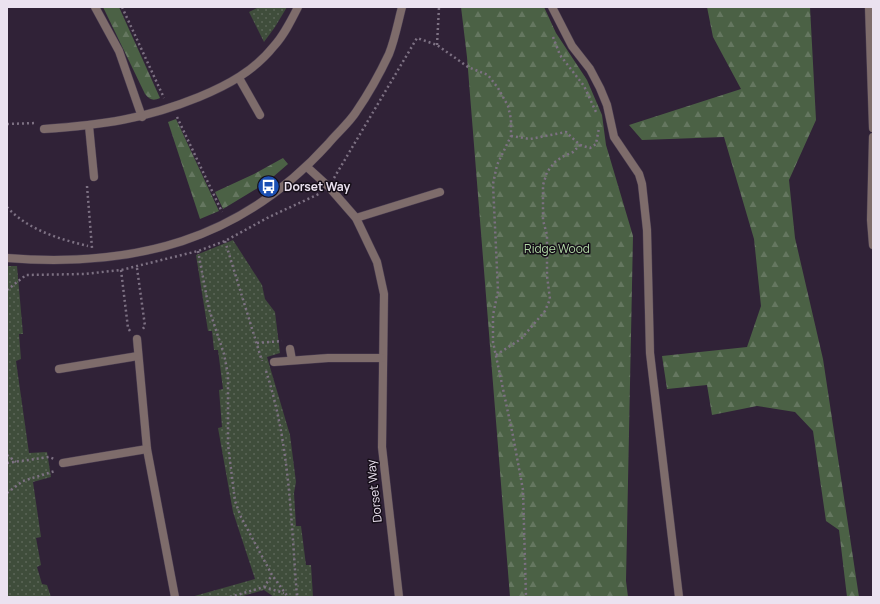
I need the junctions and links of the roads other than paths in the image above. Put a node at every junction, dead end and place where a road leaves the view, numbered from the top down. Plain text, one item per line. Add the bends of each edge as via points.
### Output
1 (95, 7) edge
2 (298, 7) edge
3 (402, 7) edge
4 (552, 7) edge
5 (869, 7) edge
6 (238, 78) junction
7 (260, 115) dead end
8 (142, 117) junction
9 (89, 126) junction
10 (873, 128) edge
11 (44, 129) road end
12 (873, 137) edge
13 (307, 167) junction
14 (94, 177) road end
15 (440, 192) dead end
16 (356, 218) junction
17 (873, 245) edge
18 (7, 258) edge
19 (137, 339) road end
20 (290, 349) road end
21 (138, 356) junction
22 (382, 358) junction
23 (292, 360) junction
24 (274, 362) dead end
25 (60, 369) dead end
26 (147, 449) junction
27 (62, 462) road end
28 (175, 597) edge
29 (399, 597) edge
30 (679, 597) edge

1 - 8 street via 119,52
2 - 6 street via 274,46 257,64
3 - 13 street via 389,54 356,113
4 - 30 street via 572,46 590,69 600,88 607,104 614,138 639,174 642,184 647,230 650,353
5 - 10 street
6 - 7 street
6 - 8 street via 171,108
8 - 9 street
9 - 11 street
9 - 14 street
12 - 17 street
13 - 16 street, Dorset Way via 329,187
13 - 18 street via 275,194 227,223 181,242 93,259 49,262
15 - 16 street
16 - 22 street, Dorset Way via 377,262 384,294
19 - 21 street
20 - 23 street
21 - 25 street
21 - 26 street
22 - 23 street
22 - 29 street, Dorset Way via 382,447
23 - 24 street
26 - 27 street
26 - 28 street

